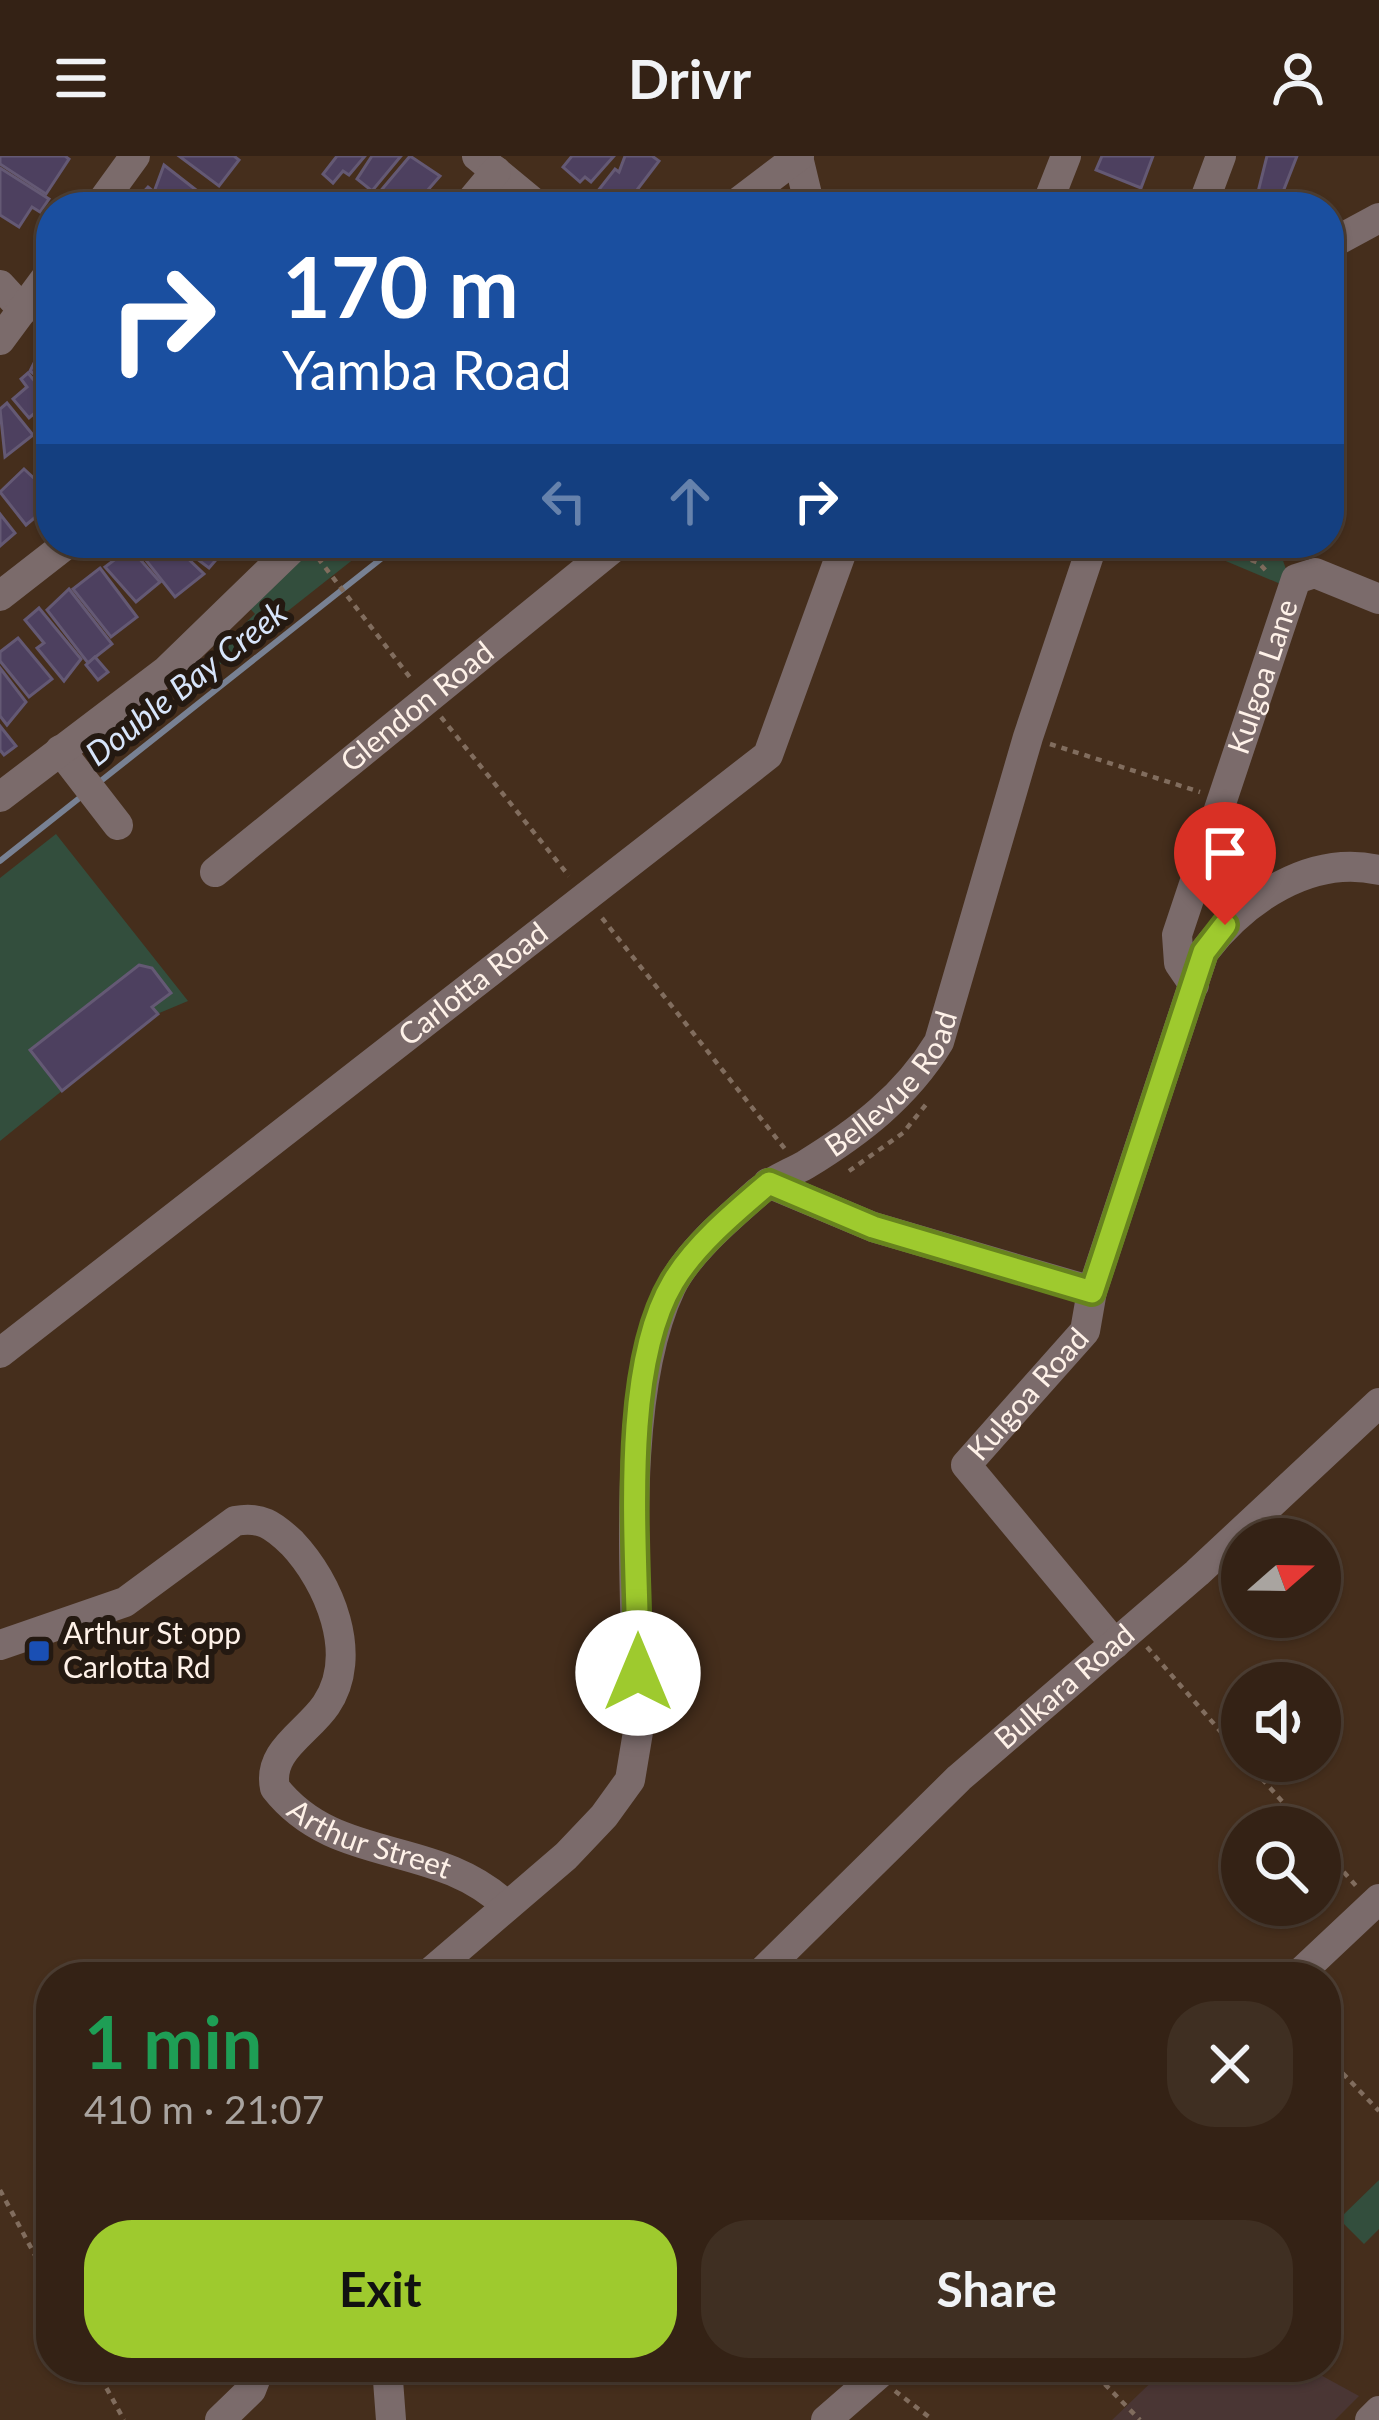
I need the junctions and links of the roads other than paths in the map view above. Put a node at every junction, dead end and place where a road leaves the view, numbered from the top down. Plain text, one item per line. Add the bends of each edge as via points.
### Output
1 (135, 156) edge
2 (798, 156) edge
3 (1066, 156) edge
4 (1221, 156) edge
5 (486, 163) edge
6 (109, 192) edge
7 (473, 192) edge
8 (520, 192) edge
9 (751, 192) edge
10 (806, 192) edge
11 (1052, 192) edge
12 (1208, 192) edge
13 (1379, 218) edge
14 (1344, 237) edge
15 (0, 285) edge
16 (36, 292) edge
17 (23, 310) junction
18 (0, 340) edge
19 (49, 558) edge
20 (300, 558) edge
21 (601, 558) edge
22 (840, 558) edge
23 (1088, 558) edge
24 (0, 596) edge
25 (1379, 599) edge
26 (68, 760) junction
27 (0, 797) edge
28 (109, 814) dead end
29 (1379, 870) edge
30 (215, 872) dead end
31 (1194, 986) junction
32 (769, 1183) junction
33 (1092, 1292) junction
34 (0, 1353) edge
35 (1379, 1403) edge
36 (1115, 1644) junction
37 (0, 1645) edge
38 (1368, 1892) edge
39 (507, 1906) junction
40 (442, 1962) edge
41 (772, 1962) edge
42 (1309, 1962) edge
43 (253, 2382) edge
44 (384, 2382) edge
45 (869, 2382) edge
46 (1379, 2411) edge
47 (220, 2420) edge
48 (391, 2420) edge
49 (826, 2420) edge
50 (1370, 2420) edge

1 - 6 street
2 - 9 street
2 - 10 street
3 - 11 street
4 - 12 street
5 - 7 street
5 - 8 street
13 - 14 street
15 - 17 street
16 - 17 street
17 - 18 street
19 - 24 street
20 - 26 street
21 - 30 street, Glendon Road
22 - 34 street, Carlotta Road via 768,754
23 - 32 street, Bellevue Road via 939,1042 884,1109
25 - 31 street, Kulgoa Lane via 1288,575 1296,579 1178,935 1179,963
26 - 27 street
26 - 28 street
29 - 31 street, Kulgoa Road via 1322,871 1266,893 1204,952
31 - 33 street, Kulgoa Road
32 - 33 street via 873,1227
32 - 39 street, Bellevue Road via 673,1282 653,1336 637,1419 638,1732 630,1780 566,1856
33 - 36 street, Kulgoa Road via 1085,1331 967,1465
35 - 36 street, Bulkara Road
36 - 41 street, Bulkara Road via 959,1778
37 - 39 street, Arthur Street via 124,1602 235,1521 269,1523 332,1599 338,1648 334,1691 276,1761 274,1788 322,1832 455,1868
38 - 42 street
39 - 40 street, Bellevue Road
43 - 47 street
44 - 48 street
45 - 49 street
46 - 50 street

